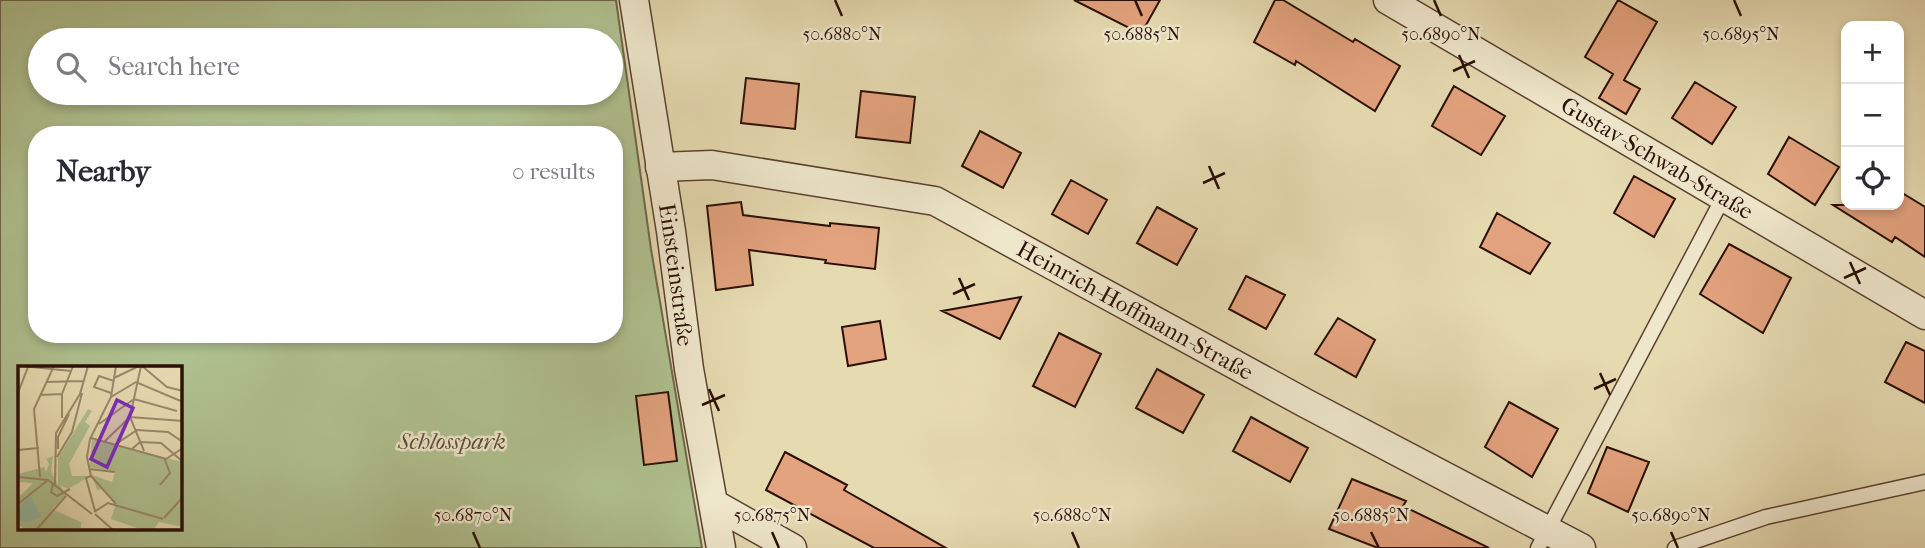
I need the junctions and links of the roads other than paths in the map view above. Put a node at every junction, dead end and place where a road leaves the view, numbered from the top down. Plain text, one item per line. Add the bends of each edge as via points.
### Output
1 (634, 0) edge
2 (1388, 0) edge
3 (660, 167) junction
4 (1723, 198) junction
5 (1925, 315) edge
6 (1925, 482) edge
7 (714, 504) junction
8 (1542, 539) edge
9 (721, 548) edge
10 (792, 548) edge
11 (1581, 548) edge
12 (1675, 548) edge

1 - 3 street, Einsteinstraße
2 - 4 street, Gustav-Schwab-Straße
3 - 7 street, Einsteinstraße
3 - 8 street, Heinrich-Hoffmann-Straße via 712,164 935,201
4 - 5 street, Gustav-Schwab-Straße
4 - 8 lane
6 - 12 lane via 1766,517
7 - 9 street, Einsteinstraße
7 - 10 street
8 - 11 street, Heinrich-Hoffmann-Straße

